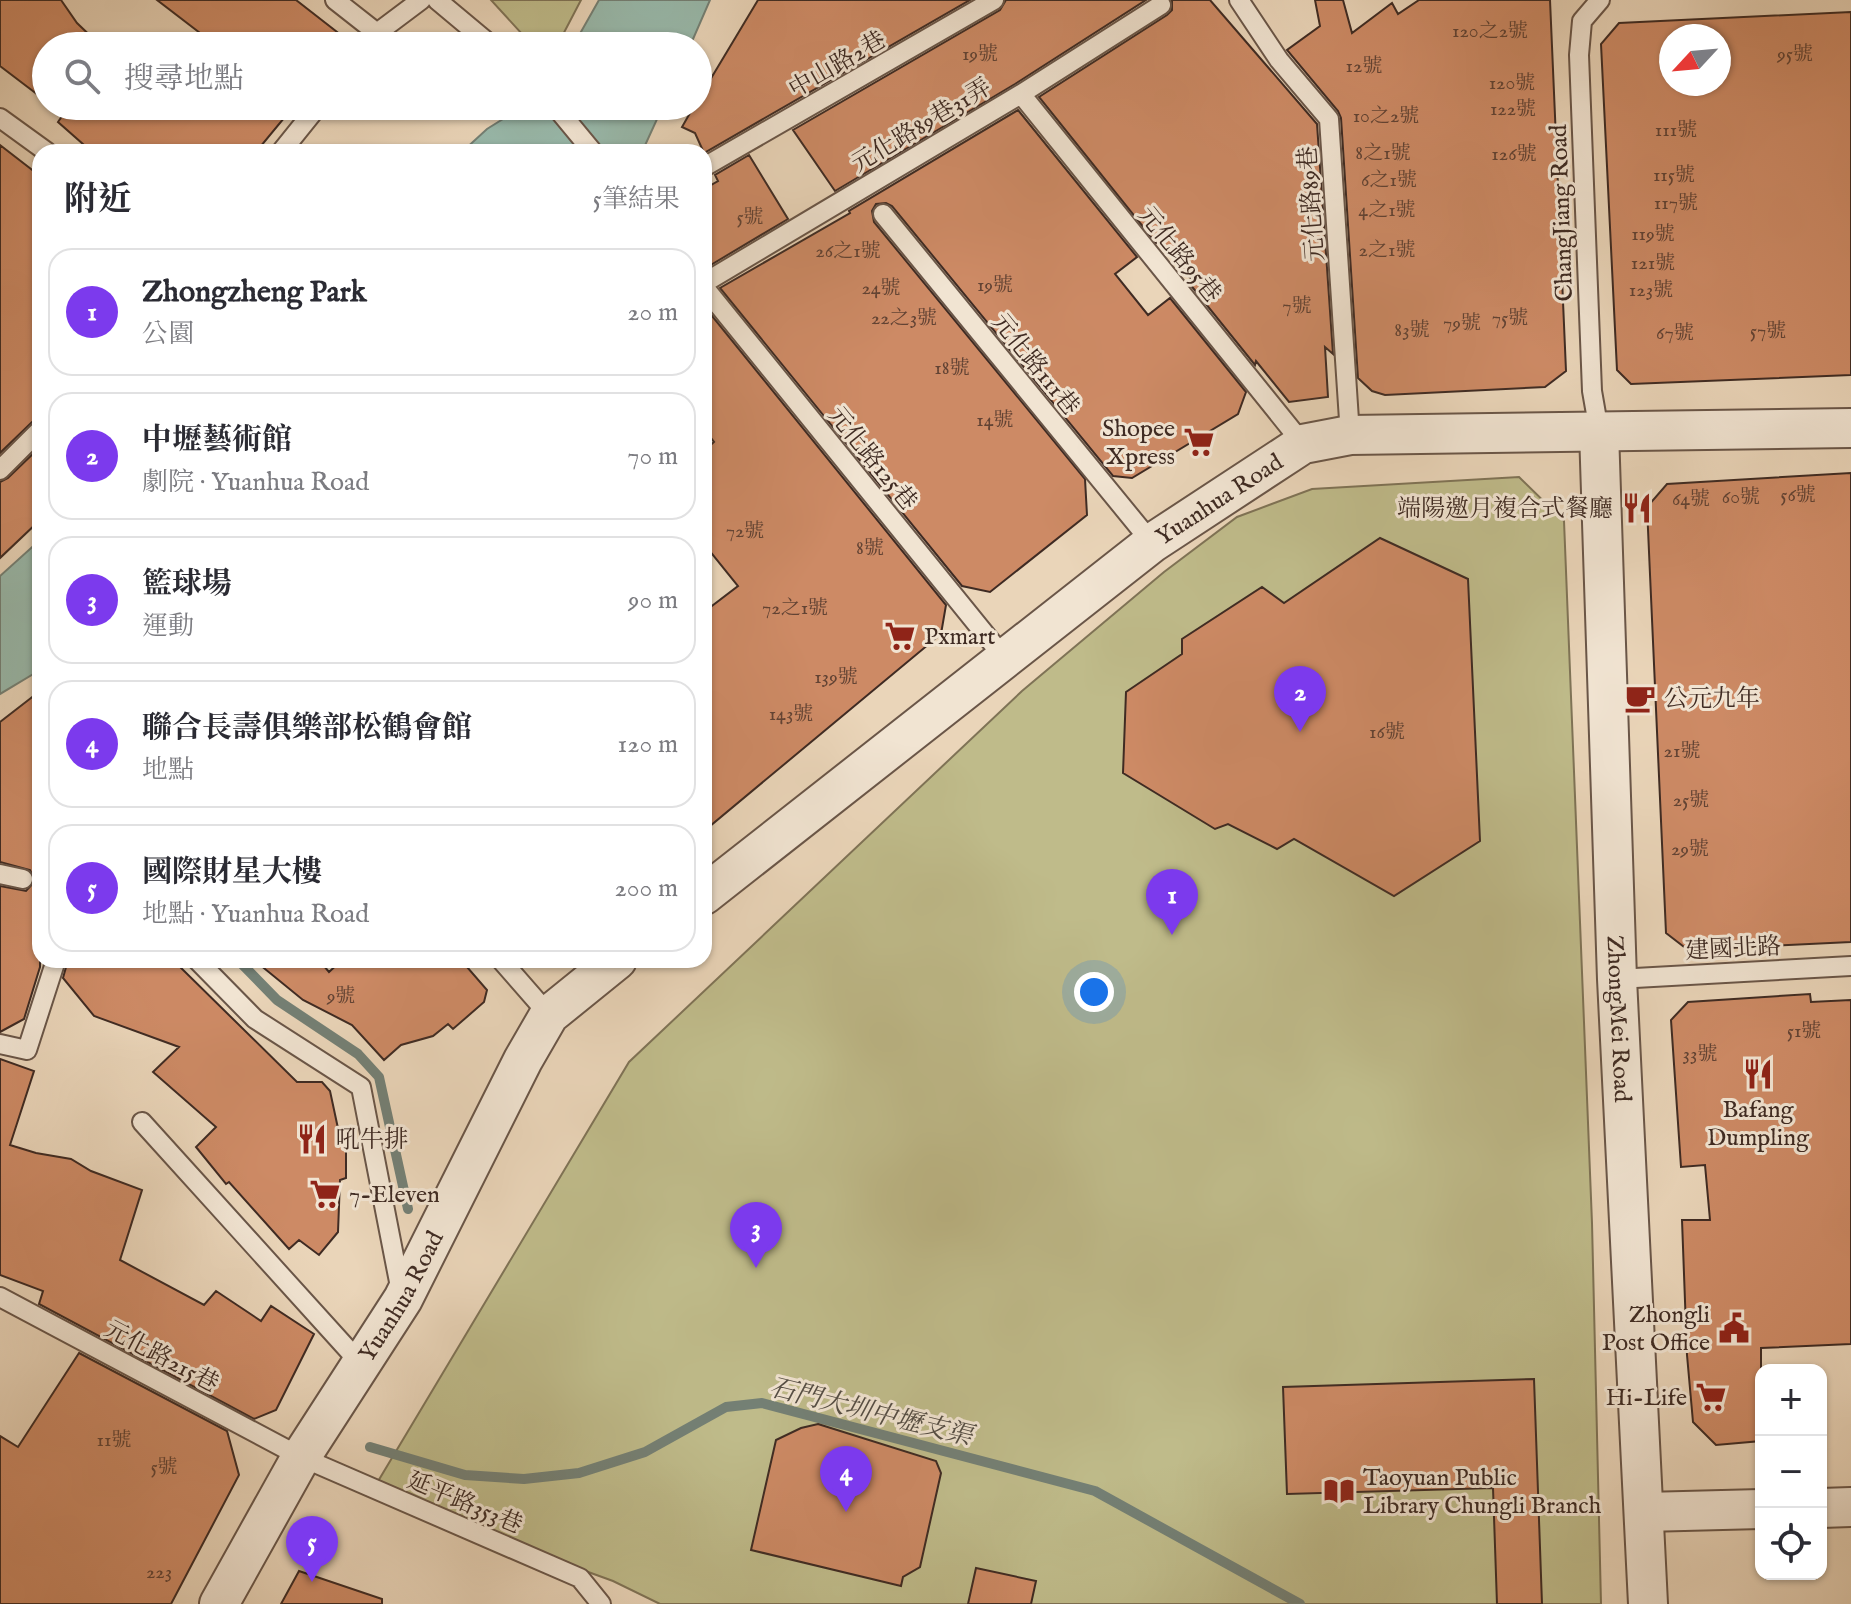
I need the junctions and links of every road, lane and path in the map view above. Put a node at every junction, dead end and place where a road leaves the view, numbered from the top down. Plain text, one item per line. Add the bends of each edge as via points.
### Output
1 (335, 0) edge
2 (421, 0) edge
3 (437, 0) edge
4 (994, 0) edge
5 (1239, 0) edge
6 (1600, 0) edge
7 (1161, 5) dead end
8 (365, 32) edge
9 (382, 32) edge
10 (475, 32) edge
11 (1021, 94) junction
12 (0, 118) edge
13 (307, 120) edge
14 (567, 120) edge
15 (36, 144) edge
16 (287, 144) edge
17 (586, 144) edge
18 (712, 162) edge
19 (883, 214) dead end
20 (712, 280) edge
21 (712, 295) edge
22 (1851, 428) edge
23 (1599, 431) junction
24 (1350, 435) junction
25 (32, 438) edge
26 (1303, 444) junction
27 (0, 470) edge
28 (1152, 543) junction
29 (1006, 660) junction
30 (0, 874) edge
31 (23, 879) dead end
32 (712, 889) edge
33 (1851, 966) edge
34 (53, 968) edge
35 (205, 968) edge
36 (508, 968) edge
37 (607, 968) edge
38 (1617, 979) junction
39 (549, 1015) junction
40 (0, 1044) edge
41 (142, 1122) dead end
42 (0, 1297) edge
43 (403, 1299) junction
44 (361, 1364) junction
45 (301, 1457) junction
46 (1851, 1507) edge
47 (1827, 1508) edge
48 (1755, 1509) edge
49 (1645, 1512) junction
50 (219, 1604) edge
51 (601, 1604) edge
52 (1648, 1604) edge

1 - 8 lane
2 - 9 lane
3 - 10 lane
4 - 18 lane, 中山路2巷
5 - 24 lane, 元化路89巷 via 1279,60 1329,119
6 - 23 lane, ChangJiang Road via 1582,21 1579,55 1592,391
7 - 11 lane, 元化路89巷31弄
11 - 20 lane, 元化路89巷31弄
11 - 26 lane, 元化路95巷
12 - 15 lane
13 - 16 lane
14 - 17 lane
19 - 28 lane, 元化路111巷
21 - 29 lane, 元化路125巷
22 - 23 street, Yuanhua Road
23 - 24 street, Yuanhua Road
23 - 38 street, ZhongMei Road
24 - 26 street, Yuanhua Road
25 - 27 lane
26 - 28 street, Yuanhua Road
28 - 29 street, Yuanhua Road
29 - 32 street, Yuanhua Road
30 - 31 lane
33 - 38 lane, 建國北路
34 - 40 lane via 27,1050
35 - 43 lane via 255,1019 361,1087
36 - 39 lane
37 - 39 street, Yuanhua Road
38 - 49 street, ZhongMei Road
39 - 43 street, Yuanhua Road
41 - 44 lane
42 - 45 lane, 元化路215巷
43 - 44 street, Yuanhua Road
44 - 45 street, Yuanhua Road
45 - 50 street, Yuanhua Road
45 - 51 lane, 延平路353巷 via 580,1578
46 - 47 street
48 - 49 street
49 - 52 street, ZhongMei Road

